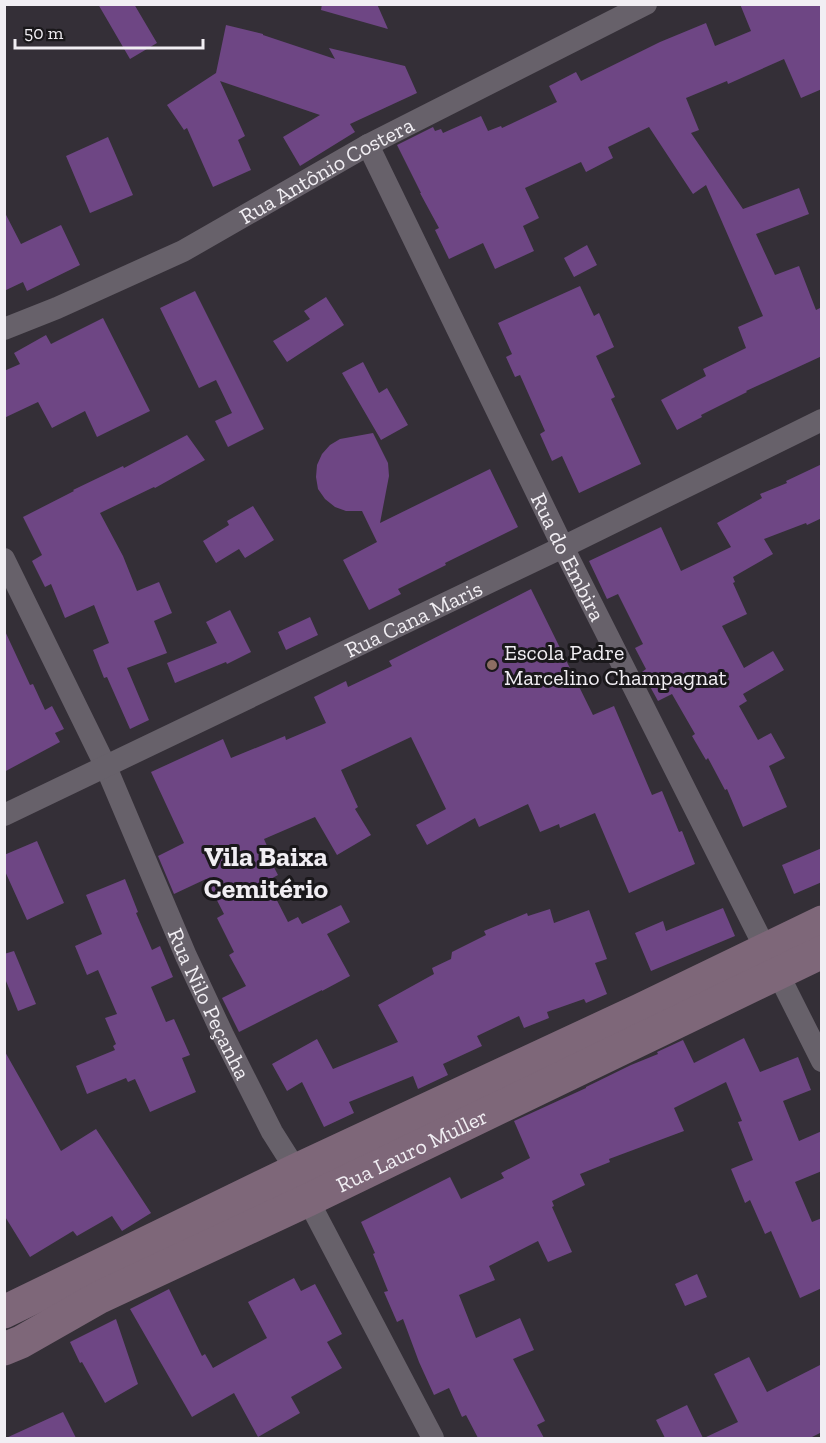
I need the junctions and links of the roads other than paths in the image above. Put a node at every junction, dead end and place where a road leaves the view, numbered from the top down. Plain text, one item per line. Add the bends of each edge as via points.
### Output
1 (646, 4) edge
2 (368, 145) junction
3 (4, 329) edge
4 (822, 420) edge
5 (563, 547) junction
6 (4, 560) edge
7 (106, 767) junction
8 (4, 815) edge
9 (822, 922) edge
10 (822, 952) edge
11 (772, 961) junction
12 (822, 1061) edge
13 (296, 1170) junction
14 (309, 1200) junction
15 (4, 1312) edge
16 (4, 1350) edge
17 (433, 1438) edge

1 - 2 street, Rua Antônio Costera
2 - 3 street, Rua Antônio Costera via 183,251
2 - 5 street, Rua do Embira
4 - 5 street, Rua Cana Maris
5 - 7 street, Rua Cana Maris
5 - 11 street, Rua do Embira
6 - 7 street, Rua Nilo Peçanha
7 - 8 street, Rua Cana Maris
7 - 13 street, Rua Nilo Peçanha via 223,1035
9 - 11 street, Rua Lauro Muller
10 - 11 street, Rua Lauro Muller
11 - 12 street, Rua do Embira
11 - 13 street, Rua Lauro Muller via 640,1010
11 - 14 street, Rua Lauro Muller
13 - 14 street, Rua Nilo Peçanha
13 - 15 street, Rua Lauro Muller
14 - 16 street, Rua Lauro Muller via 99,1297
14 - 17 street, Rua Nilo Peçanha

